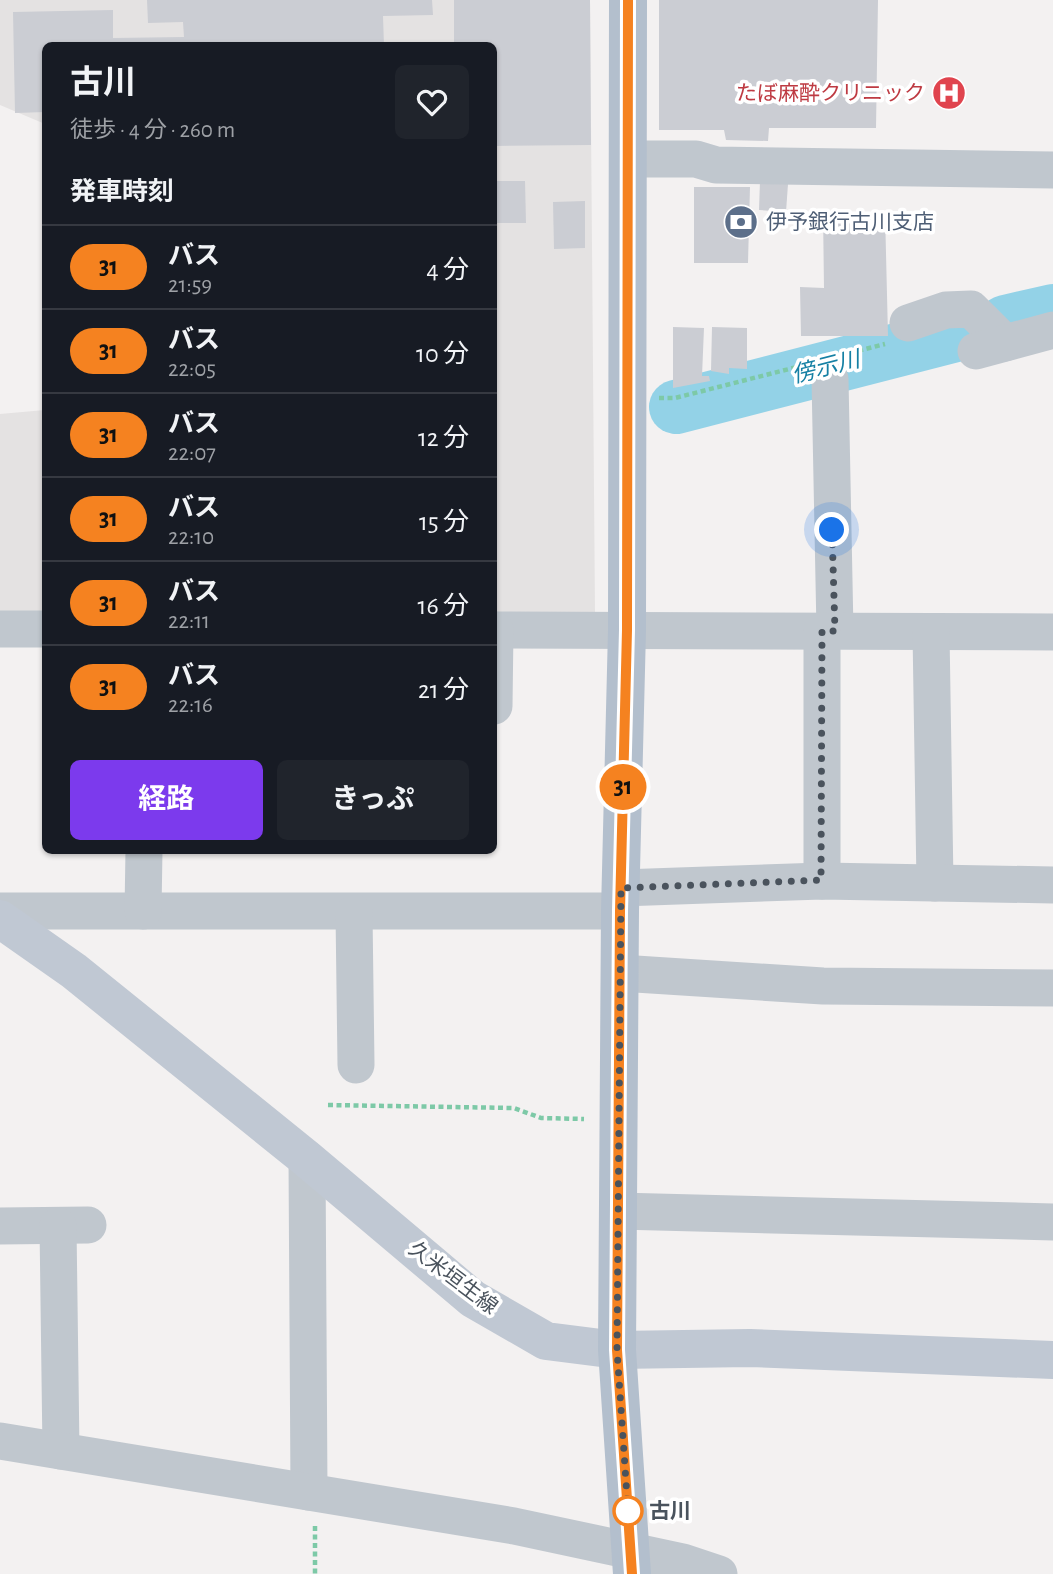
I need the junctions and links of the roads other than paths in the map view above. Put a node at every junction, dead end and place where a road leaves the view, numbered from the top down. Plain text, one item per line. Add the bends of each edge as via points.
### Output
1 (628, 0) edge
2 (628, 159) junction
3 (1053, 170) edge
4 (908, 323) dead end
5 (1053, 330) edge
6 (830, 379) dead end
7 (0, 629) edge
8 (42, 629) edge
9 (497, 630) edge
10 (627, 630) junction
11 (828, 631) junction
12 (931, 632) junction
13 (1053, 632) edge
14 (144, 854) edge
15 (821, 880) junction
16 (935, 883) junction
17 (1053, 885) edge
18 (620, 899) junction
19 (0, 911) edge
20 (144, 911) junction
21 (354, 913) junction
22 (0, 919) edge
23 (620, 973) junction
24 (1053, 988) edge
25 (356, 1065) dead end
26 (307, 1159) junction
27 (618, 1211) junction
28 (1053, 1222) edge
29 (0, 1226) edge
30 (617, 1350) junction
31 (1053, 1360) edge
32 (0, 1441) edge
33 (61, 1451) junction
34 (312, 1493) junction
35 (631, 1562) edge
36 (719, 1574) edge

1 - 2 main road
2 - 3 street via 696,159 716,165
2 - 10 main road
4 - 5 street via 946,310 971,309 990,346
6 - 11 street
7 - 8 street
9 - 10 street
10 - 11 street
10 - 18 main road
11 - 12 street
11 - 15 street
12 - 13 street
12 - 16 street
14 - 20 street
15 - 16 street
15 - 18 street
16 - 17 street
18 - 21 street
18 - 23 main road
19 - 20 street
20 - 21 street
21 - 25 street
22 - 26 main road, 久米垣生線 via 74,971
23 - 24 street via 823,986
23 - 27 main road
26 - 30 main road, 久米垣生線 via 473,1300 546,1341
26 - 34 street
27 - 28 street
27 - 30 main road
29 - 33 street via 73,1226
30 - 31 main road, 久米垣生線 via 750,1348
30 - 35 main road
32 - 33 street
33 - 34 street
34 - 35 street via 514,1526
35 - 36 street

